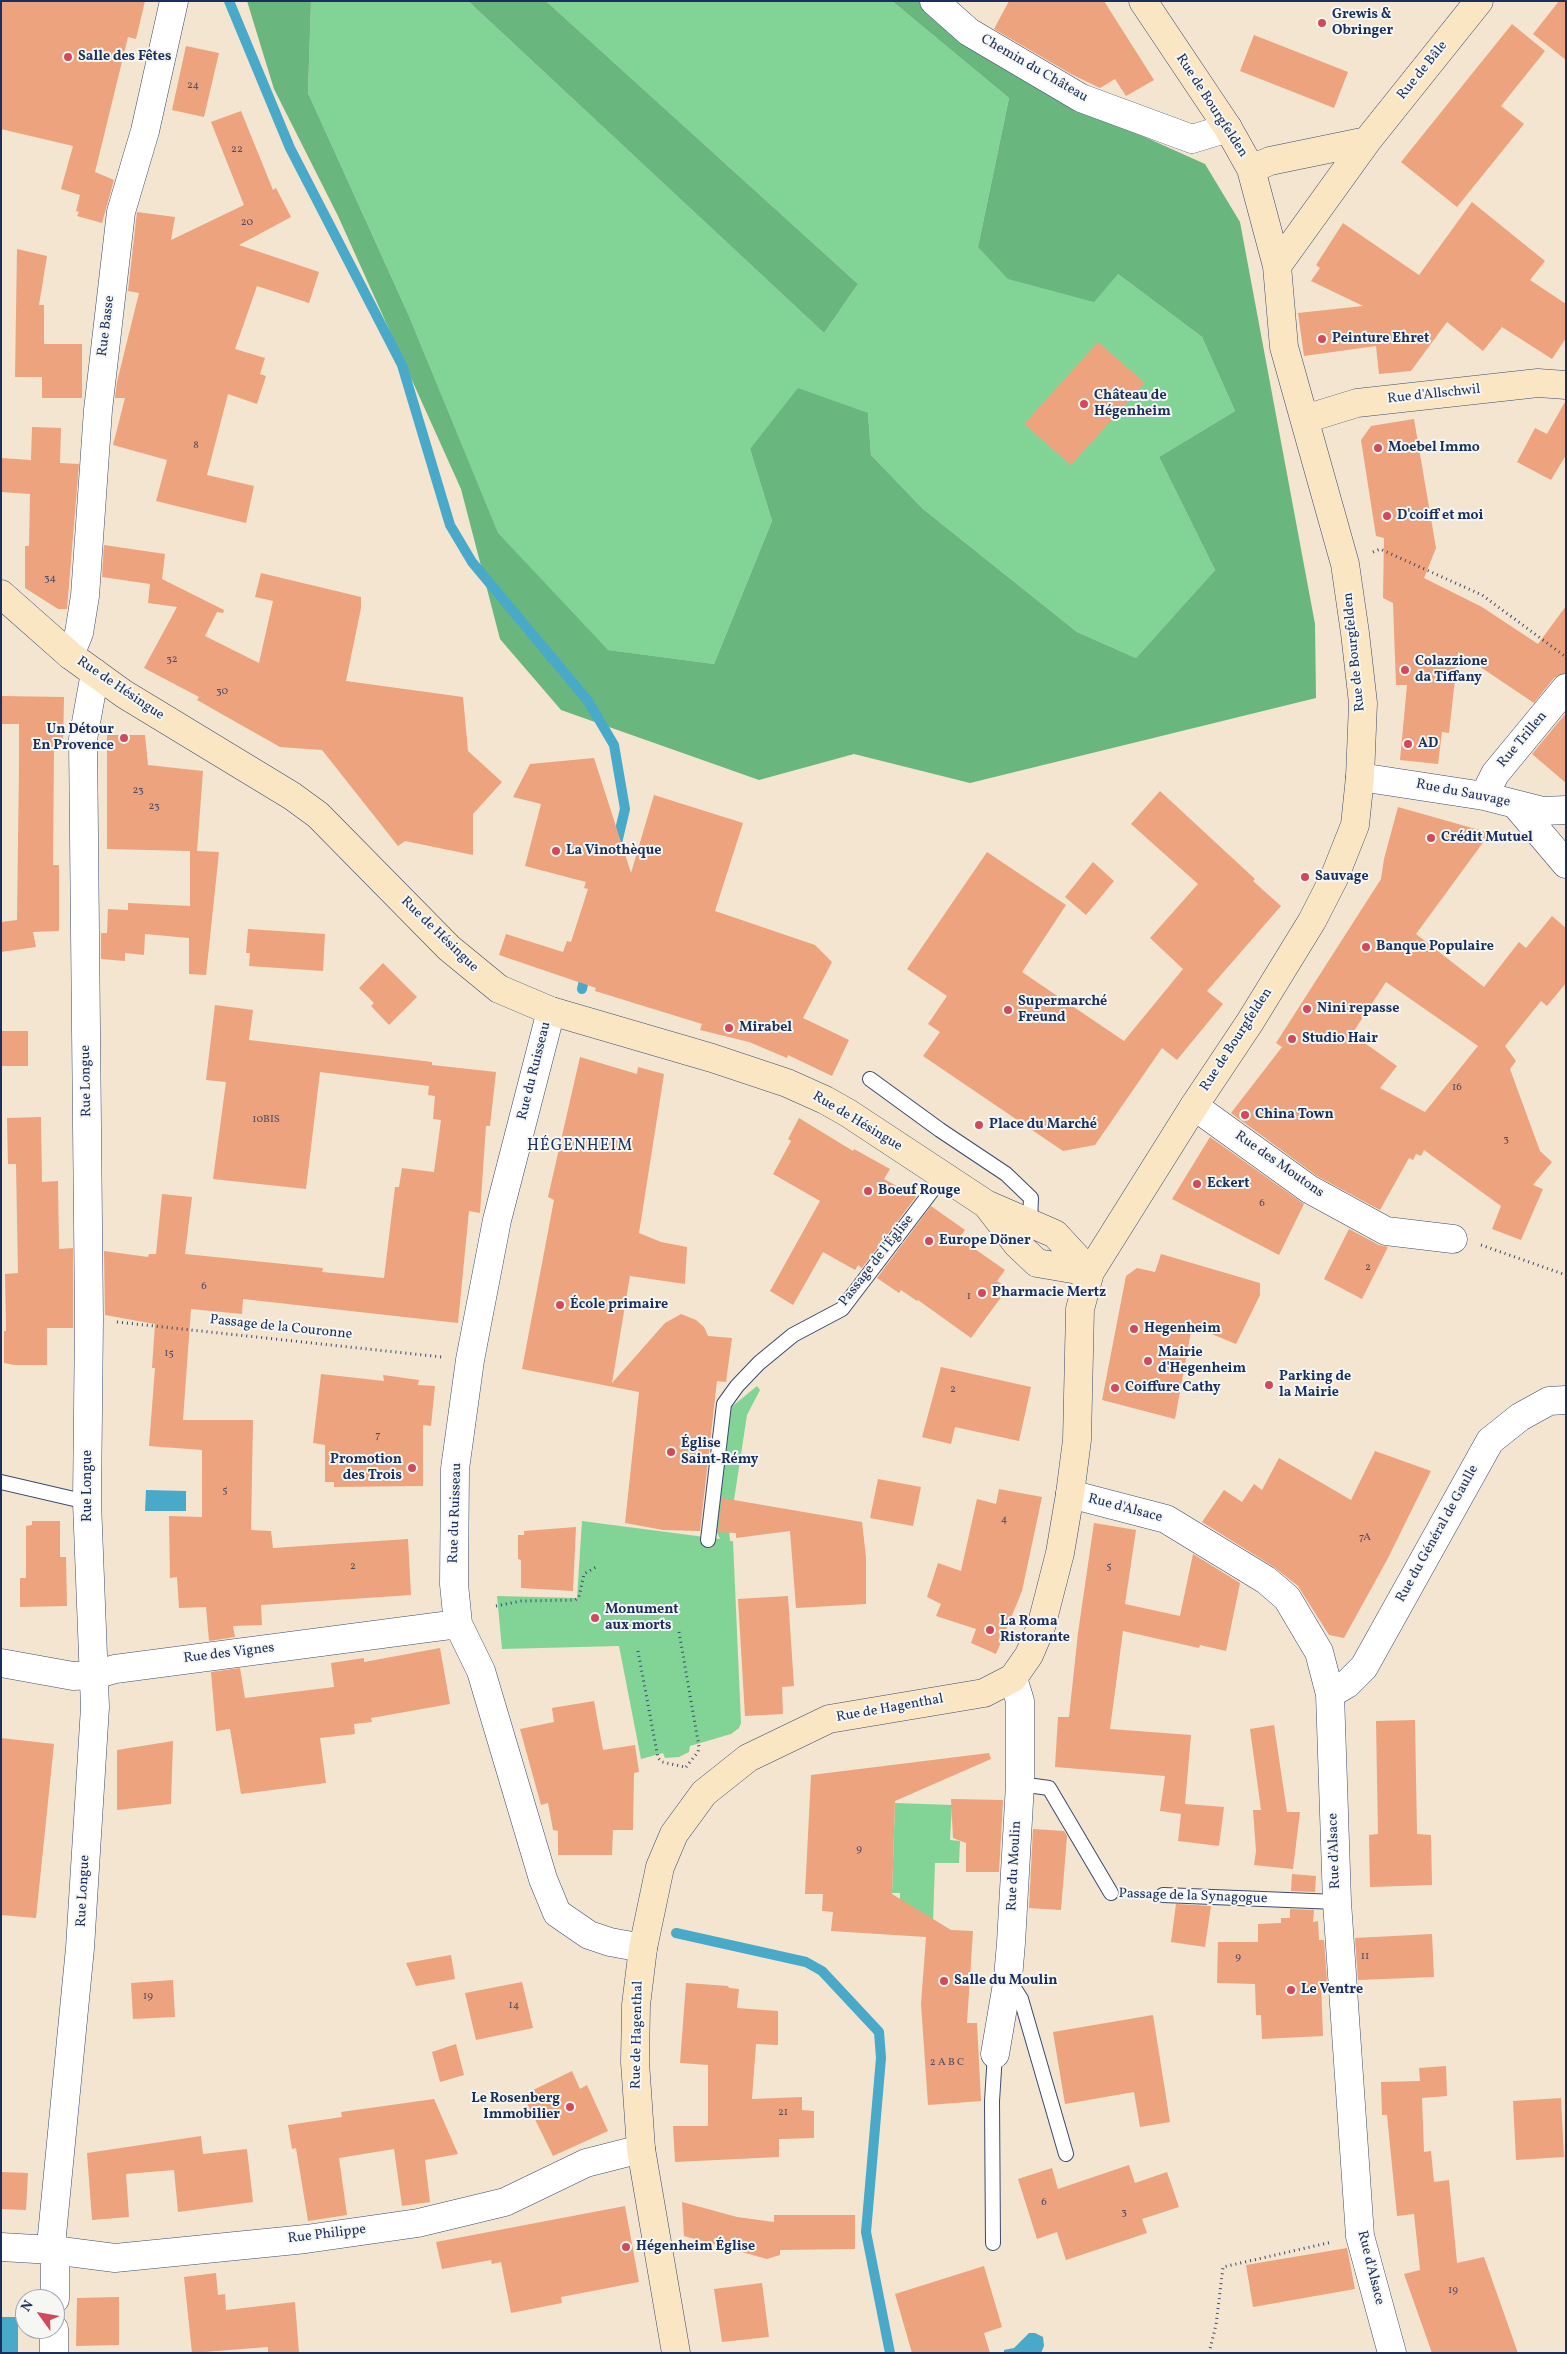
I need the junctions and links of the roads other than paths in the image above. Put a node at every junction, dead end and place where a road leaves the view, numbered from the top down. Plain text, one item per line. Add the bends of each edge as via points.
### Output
1 (174, 1) edge
2 (934, 1) edge
3 (1143, 1) edge
4 (1479, 1) edge
5 (1228, 128) junction
6 (1366, 141) junction
7 (1251, 169) junction
8 (1276, 266) junction
9 (1566, 385) edge
10 (1305, 419) junction
11 (1, 594) edge
12 (70, 656) junction
13 (95, 672) junction
14 (1566, 688) edge
15 (1360, 777) junction
16 (1484, 796) junction
17 (1515, 804) junction
18 (1566, 810) edge
19 (1566, 864) edge
20 (551, 1011) junction
21 (870, 1079) dead end
22 (1194, 1106) junction
23 (944, 1175) junction
24 (986, 1204) junction
25 (1030, 1222) junction
26 (1453, 1239) road end
27 (1090, 1272) junction
28 (1566, 1400) edge
29 (1, 1482) edge
30 (1070, 1494) junction
31 (87, 1502) junction
32 (708, 1540) dead end
33 (458, 1624) junction
34 (1, 1663) edge
35 (94, 1675) junction
36 (1013, 1678) junction
37 (1330, 1694) junction
38 (1020, 1784) junction
39 (1111, 1893) dead end
40 (1163, 1895) dead end
41 (1337, 1902) junction
42 (643, 1948) junction
43 (1008, 1978) junction
44 (995, 2054) joint
45 (641, 2148) junction
46 (1066, 2154) dead end
47 (993, 2243) dead end
48 (1, 2247) edge
49 (53, 2250) junction
50 (55, 2289) edge
51 (54, 2339) edge
52 (54, 2353) edge
53 (676, 2353) edge
54 (1392, 2353) edge

1 - 12 street, Rue Basse via 145,131 121,212 98,410 86,596 79,633
2 - 5 street, Chemin du Château via 969,32 1081,98 1192,139
3 - 5 main road, Rue de Bourgfelden
4 - 6 main road, Rue de Bâle
5 - 7 main road, Rue de Bourgfelden
6 - 7 main road via 1270,161
6 - 8 main road, Rue de Bâle
7 - 8 main road, Rue de Bourgfelden
8 - 10 main road, Rue de Bourgfelden via 1284,347
9 - 10 main road, Rue d'Allschwil via 1538,383 1358,403
10 - 15 main road, Rue de Bourgfelden via 1345,564 1363,703
11 - 12 main road, Rue de Hésingue
12 - 13 main road, Rue de Hésingue
13 - 20 main road, Rue de Hésingue via 124,694 318,815 449,948 499,989
13 - 31 street, Rue Longue via 83,739 90,1319
14 - 16 street, Rue Trillen via 1495,774
15 - 16 street, Rue du Sauvage
15 - 22 main road, Rue de Bourgfelden via 1355,825 1323,901 1250,1022
16 - 17 street, Rue du Sauvage
17 - 18 street, Rue du Sauvage via 1543,810
17 - 19 street
20 - 23 main road, Rue de Hésingue via 787,1083 848,1113
20 - 33 street, Rue du Ruisseau via 497,1220 470,1360 455,1469 454,1584
21 - 25 lane via 1006,1174 1031,1198
22 - 26 street, Rue des Moutons via 1309,1189 1386,1231
22 - 27 main road, Rue de Bourgfelden
23 - 24 main road, Rue de Hésingue
23 - 32 lane, Passage de l'Église via 842,1309 793,1335 759,1363 724,1404
24 - 25 main road, Rue de Hésingue
24 - 27 main road, Rue de Hésingue via 1017,1244 1037,1263
25 - 27 main road, Rue de Hésingue via 1055,1234
27 - 30 main road, Rue de Hagenthal via 1080,1309 1077,1440
28 - 37 street, Rue du Général de Gaulle via 1549,1401 1520,1417 1490,1441 1364,1667 1348,1684
29 - 31 lane
30 - 36 main road, Rue de Hagenthal via 1042,1627 1029,1655
30 - 37 street, Rue d'Alsace via 1166,1519 1266,1580 1287,1598 1319,1652
31 - 35 street, Rue Longue
33 - 35 street, Rue des Vignes via 124,1668
33 - 42 street, Rue du Ruisseau via 481,1671 542,1879 557,1913 589,1935
34 - 35 street, Rue des Vignes via 74,1676
35 - 49 street, Rue Longue via 95,1707 80,1948
36 - 38 street, Rue du Moulin via 1020,1701
36 - 42 main road, Rue de Hagenthal via 984,1693 829,1719 748,1758 704,1793 674,1834 660,1867
37 - 41 street, Rue d'Alsace
38 - 39 lane, Passage de la Synagogue via 1049,1788
38 - 43 street, Rue du Moulin
40 - 41 lane, Passage de la Synagogue
41 - 54 street, Rue d'Alsace via 1360,2236
42 - 45 main road, Rue de Hagenthal via 636,2005 635,2062
43 - 44 street, Rue du Moulin
43 - 46 lane via 1021,1999
44 - 47 lane via 992,2101
45 - 49 street, Rue Philippe via 586,2163 505,2202 418,2223 115,2258
45 - 53 main road, Rue de Hagenthal
48 - 49 street, Rue Philippe
49 - 50 street, Rue Longue
51 - 52 street

